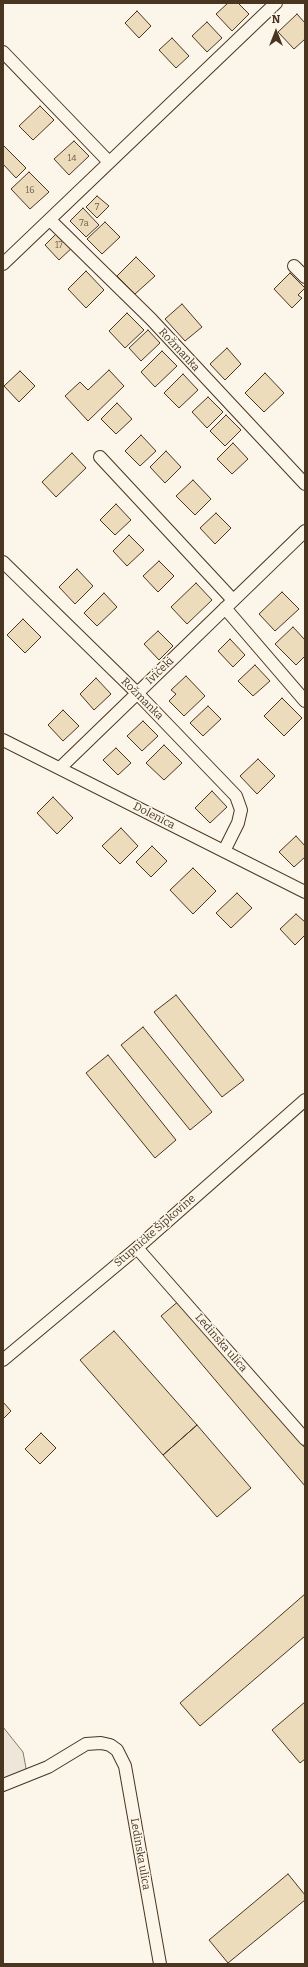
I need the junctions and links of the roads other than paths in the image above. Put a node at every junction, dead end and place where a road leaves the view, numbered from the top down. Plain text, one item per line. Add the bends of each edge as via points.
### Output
1 (276, 3) edge
2 (3, 52) edge
3 (109, 162) junction
4 (50, 220) junction
5 (3, 264) edge
6 (294, 266) dead end
7 (305, 277) edge
8 (100, 457) dead end
9 (305, 484) edge
10 (303, 538) edge
11 (3, 562) edge
12 (229, 604) junction
13 (137, 693) junction
14 (305, 701) edge
15 (3, 740) edge
16 (60, 768) junction
17 (224, 851) junction
18 (305, 892) edge
19 (305, 1100) edge
20 (137, 1248) junction
21 (3, 1360) edge
22 (305, 1439) edge
23 (3, 1786) edge
24 (160, 1964) edge

1 - 3 street
2 - 3 street
3 - 4 street
4 - 5 street
4 - 9 street, Rožmanka via 151,319
6 - 7 street
8 - 12 street
10 - 12 street, Ivičeki
11 - 13 street, Rožmanka
12 - 13 street, Ivičeki
12 - 14 street
13 - 16 street, Ivičeki
13 - 17 street, Rožmanka via 236,796 241,810 238,823
15 - 16 street, Dolenica
16 - 17 street, Dolenica
17 - 18 street, Dolenica
19 - 20 street, Stupničke Šipkovine
20 - 21 street, Stupničke Šipkovine
20 - 22 street, Ledinska ulica
23 - 24 street, Ledinska ulica via 48,1767 86,1744 101,1743 114,1748 122,1757

